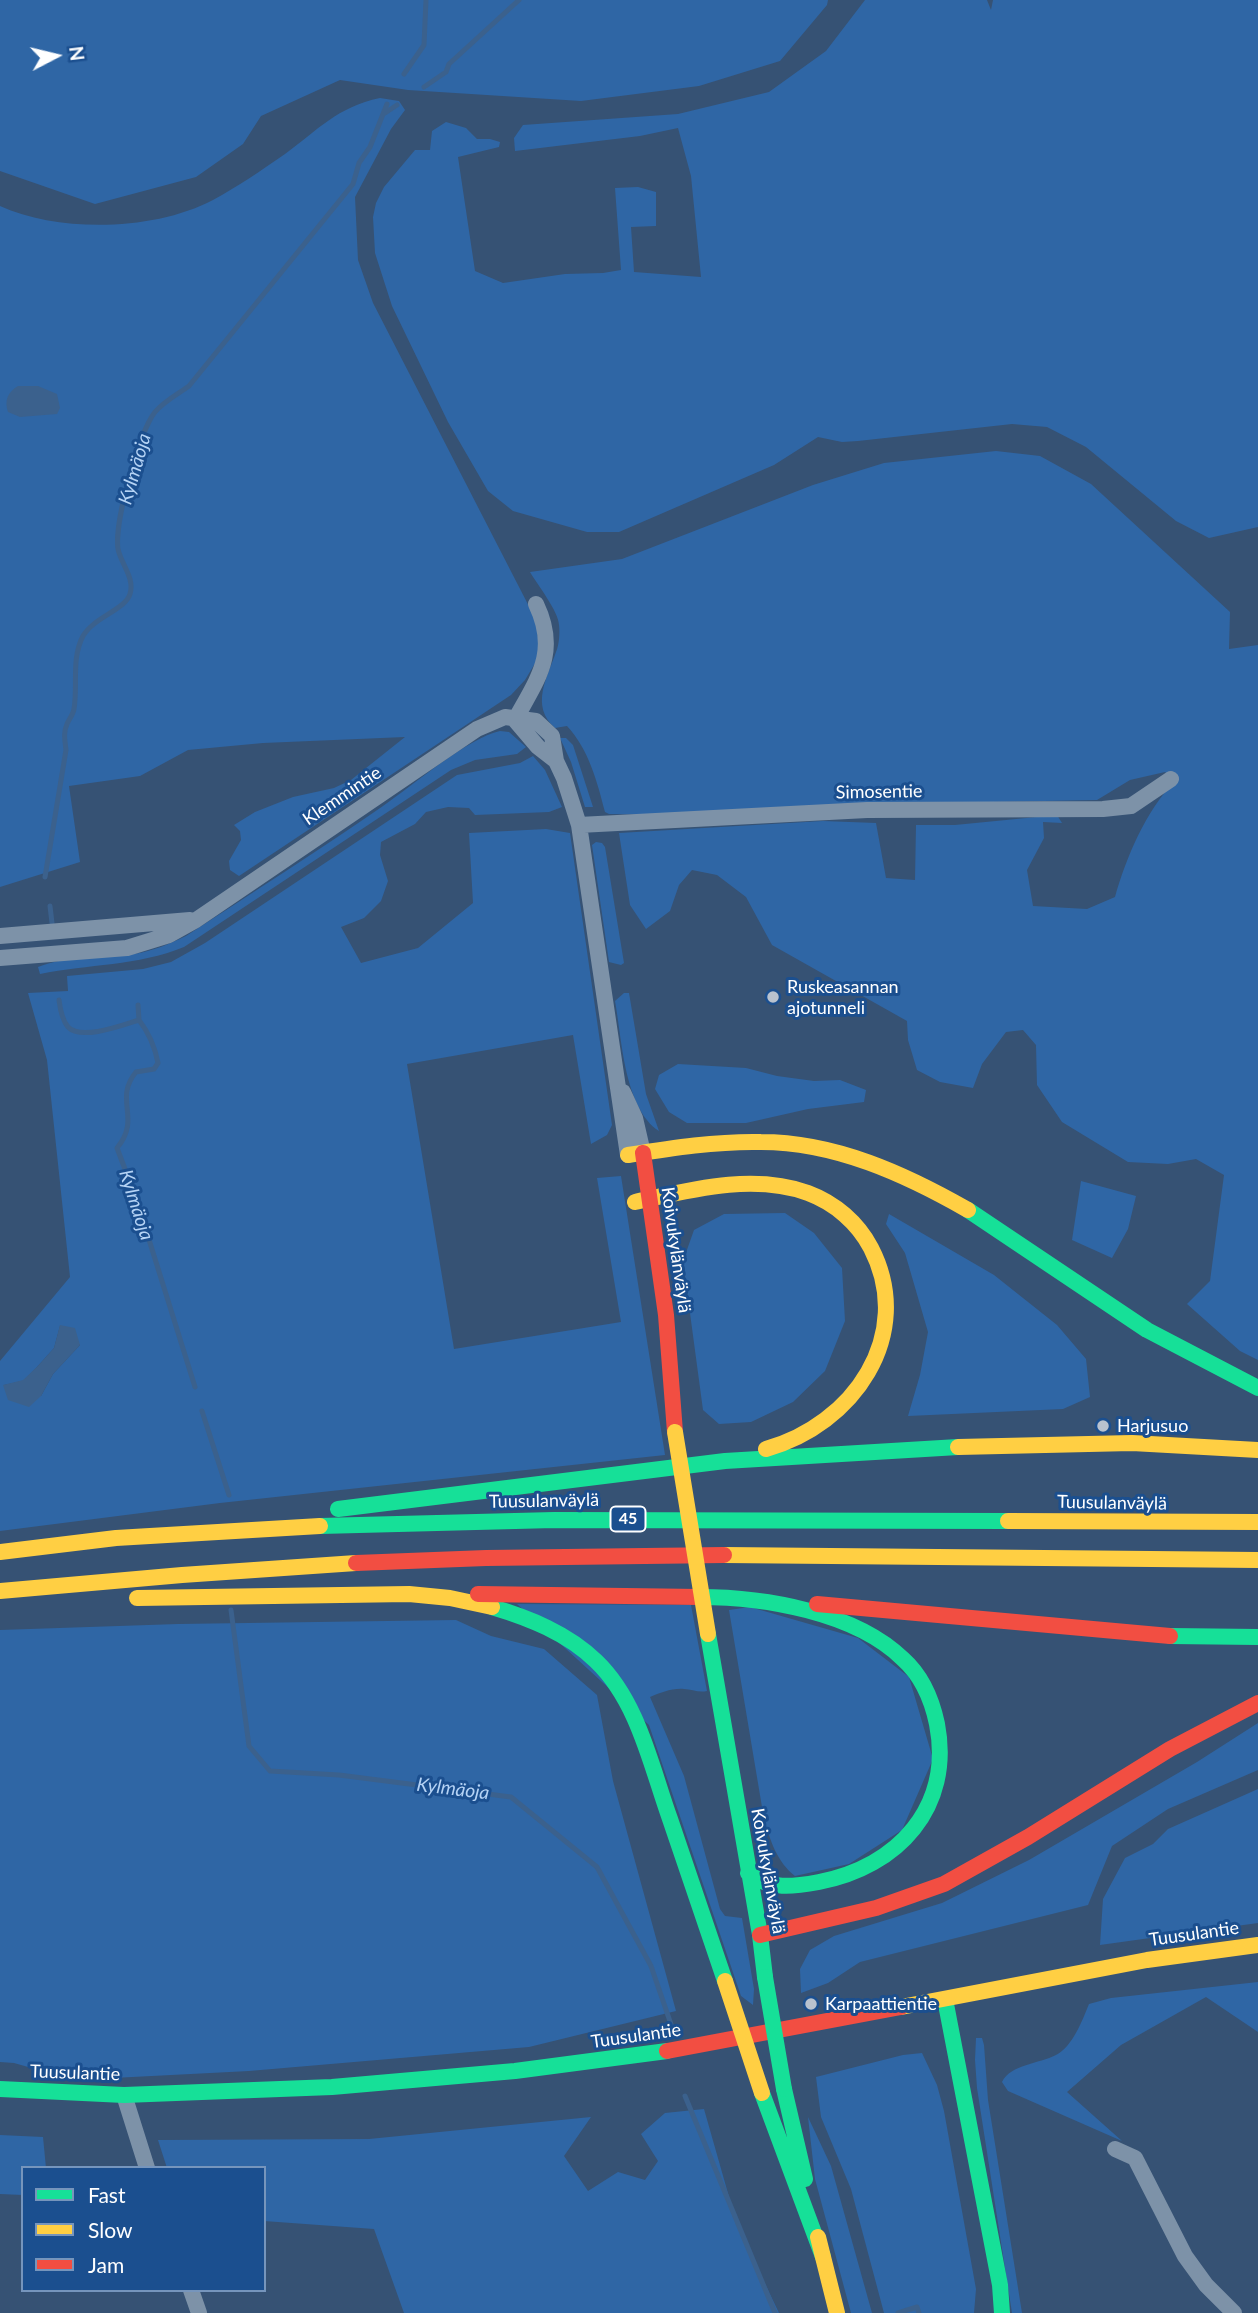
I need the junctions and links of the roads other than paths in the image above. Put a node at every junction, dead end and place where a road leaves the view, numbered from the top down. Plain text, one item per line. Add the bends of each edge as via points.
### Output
1 (536, 604) dead end
2 (515, 720) junction
3 (1171, 779) dead end
4 (579, 825) junction
5 (196, 920) junction
6 (0, 936) edge
7 (0, 958) edge
8 (636, 1154) junction
9 (642, 1201) junction
10 (1258, 1388) edge
11 (1258, 1450) edge
12 (725, 1461) junction
13 (1258, 1522) edge
14 (130, 1537) junction
15 (0, 1552) edge
16 (1258, 1560) edge
17 (0, 1591) edge
18 (429, 1594) junction
19 (125, 1599) dead end
20 (84, 1600) dead end
21 (754, 1600) junction
22 (0, 1601) edge
23 (1258, 1637) edge
24 (1258, 1703) edge
25 (748, 1873) junction
26 (760, 1934) junction
27 (1258, 1945) edge
28 (945, 1999) junction
29 (4, 2090) edge
30 (124, 2095) junction
31 (1115, 2148) dead end
32 (146, 2166) edge
33 (823, 2256) junction
34 (192, 2292) edge
35 (199, 2313) edge
36 (837, 2313) edge
37 (1002, 2313) edge
38 (1234, 2313) edge

1 - 2 street via 543,617 547,656
2 - 4 street, Koivukylänväylä via 536,721 552,736
2 - 5 street, Klemmintie via 505,717 477,729
3 - 4 street, Simosentie via 1131,806 1103,809 867,810
4 - 8 street, Koivukylänväylä via 617,1079 635,1118
5 - 6 street, Klemmintie
5 - 7 street, Klemmintie via 169,935 127,948
8 - 9 main road, Koivukylänväylä
8 - 10 main road via 773,1142 844,1154 888,1168 962,1204 1134,1321
9 - 12 main road via 732,1185 801,1190 833,1205 856,1224 883,1275 884,1331 876,1360 842,1408 793,1442
9 - 25 main road, Koivukylänväylä, bridge via 651,1316 676,1432
11 - 12 main road via 1132,1443 961,1447
12 - 14 main road
13 - 14 main road, Tuusulanväylä / 45 via 482,1521
14 - 15 main road, Tuusulanväylä / 45
16 - 17 main road, 45 via 754,1555 484,1558
18 - 19 main road
18 - 21 main road
18 - 33 main road, bridge via 530,1620 595,1660 622,1692 640,1731 762,2093
20 - 22 main road
21 - 23 main road via 1189,1638
21 - 25 main road via 830,1619 892,1649 915,1670 930,1698 940,1728 941,1758 923,1816 905,1841 883,1859 830,1881 788,1887 774,1888
24 - 26 main road via 945,1883 877,1908
25 - 26 main road, Koivukylänväylä
26 - 33 main road, Koivukylänväylä, bridge via 784,2089
27 - 28 main road, Tuusulantie via 1147,1959
28 - 30 main road, Tuusulantie via 629,2057 400,2082
28 - 37 main road via 998,2271
29 - 30 main road, Tuusulantie
30 - 32 street
31 - 38 street via 1135,2158 1185,2256
33 - 36 main road, Koivukylänväylä
34 - 35 street

